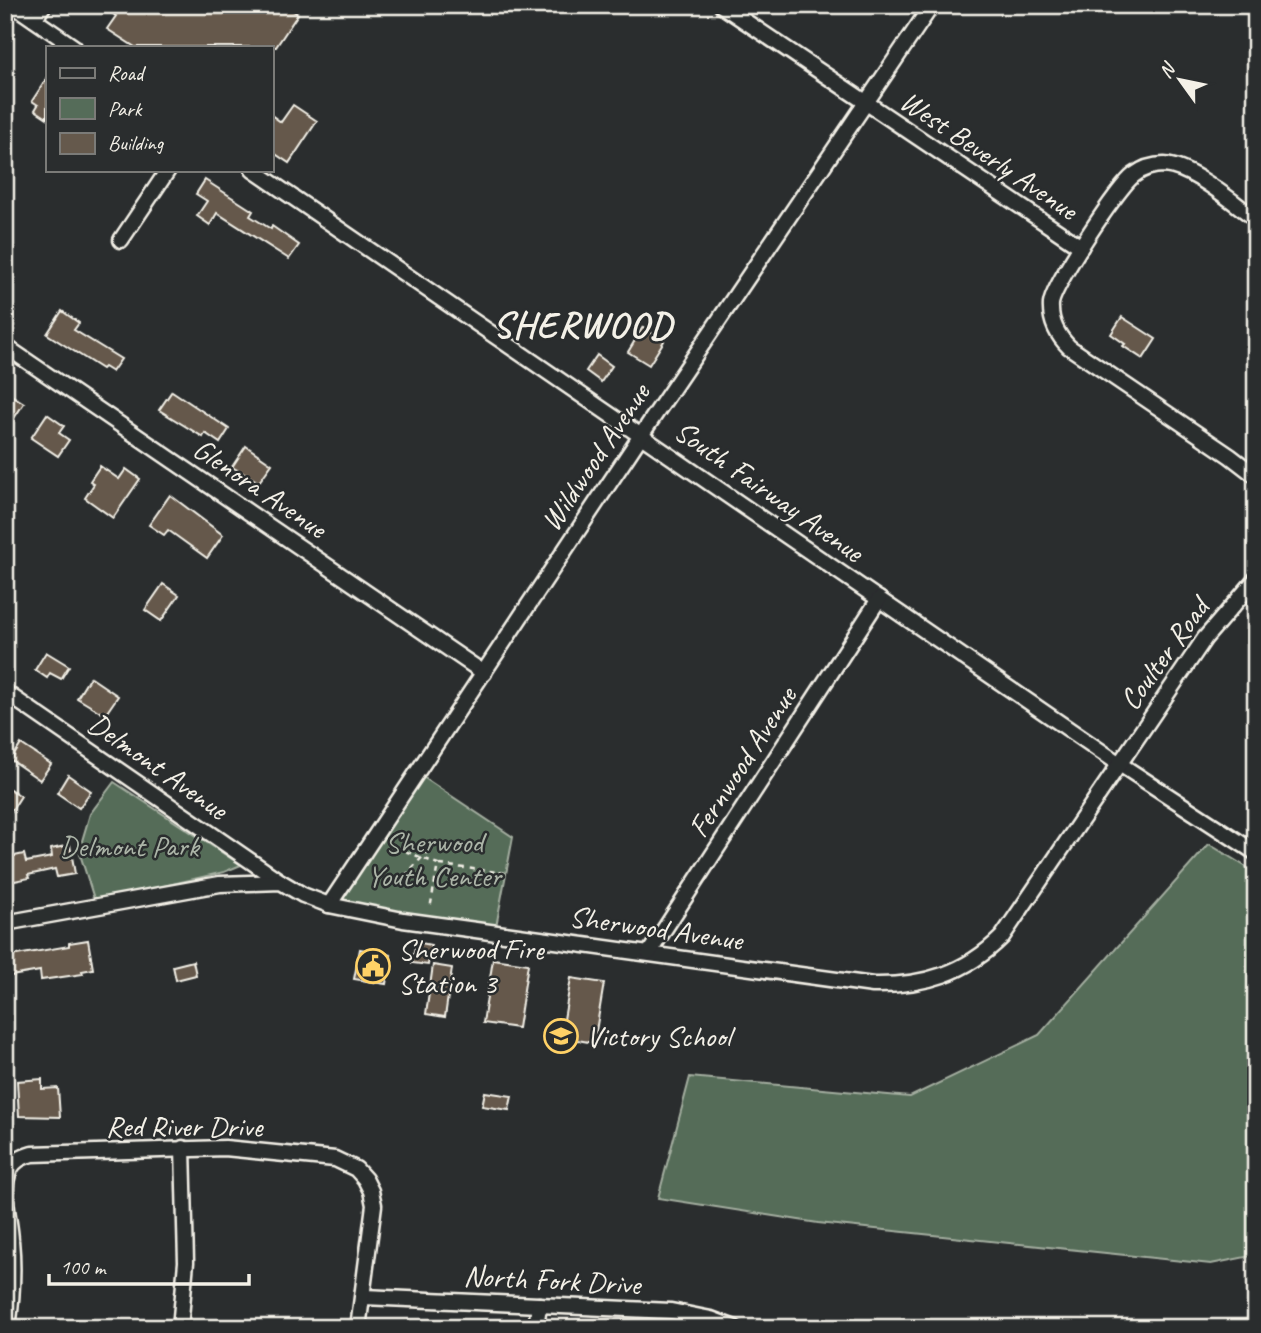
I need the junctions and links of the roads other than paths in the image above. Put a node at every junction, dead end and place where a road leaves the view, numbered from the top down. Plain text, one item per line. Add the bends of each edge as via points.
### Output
1 (13, 5) edge
2 (44, 5) edge
3 (721, 5) edge
4 (932, 5) edge
5 (34, 19) junction
6 (73, 46) edge
7 (865, 103) junction
8 (166, 172) edge
9 (256, 172) edge
10 (1256, 219) edge
11 (121, 240) dead end
12 (1081, 247) junction
13 (5, 346) edge
14 (641, 435) junction
15 (1256, 476) edge
16 (1256, 579) edge
17 (879, 599) junction
18 (484, 673) junction
19 (5, 692) edge
20 (1118, 763) junction
21 (1256, 853) edge
22 (281, 882) junction
23 (329, 905) junction
24 (5, 923) edge
25 (649, 953) junction
26 (183, 1148) junction
27 (363, 1297) junction
28 (539, 1305) junction
29 (8, 1328) edge
30 (180, 1328) edge
31 (358, 1328) edge
32 (536, 1328) edge
33 (735, 1328) edge

1 - 5 street
2 - 5 street
3 - 7 street, West Beverly Avenue
4 - 7 street, Wildwood Avenue
5 - 6 street
7 - 12 street, West Beverly Avenue
7 - 14 street, Wildwood Avenue
8 - 11 street
9 - 14 street, South Fairway Avenue
10 - 12 street via 1185,170 1152,166 1123,186
12 - 15 street, West Beverly Avenue via 1051,305 1063,341
13 - 18 street, Glenora Avenue
14 - 17 street, South Fairway Avenue
14 - 18 street, Wildwood Avenue
16 - 20 street, Coulter Road via 1205,638
17 - 20 street, South Fairway Avenue
17 - 25 street, Fernwood Avenue
18 - 23 street, Wildwood Avenue
19 - 22 street, Delmont Avenue
20 - 21 street, South Fairway Avenue
20 - 25 street, Sherwood Avenue via 1002,937 955,972 919,983 873,985
22 - 23 street, Sherwood Avenue
22 - 24 street, Sherwood Avenue via 220,884
23 - 25 street, Sherwood Avenue
26 - 27 street, Red River Drive via 335,1159 356,1168 372,1191 374,1205
26 - 29 street, Red River Drive via 32,1154 16,1161 6,1193 12,1240
26 - 30 street via 186,1262
27 - 28 street, North Fork Drive
27 - 31 street, Red River Drive
28 - 32 street
28 - 33 street, North Fork Drive via 671,1311

